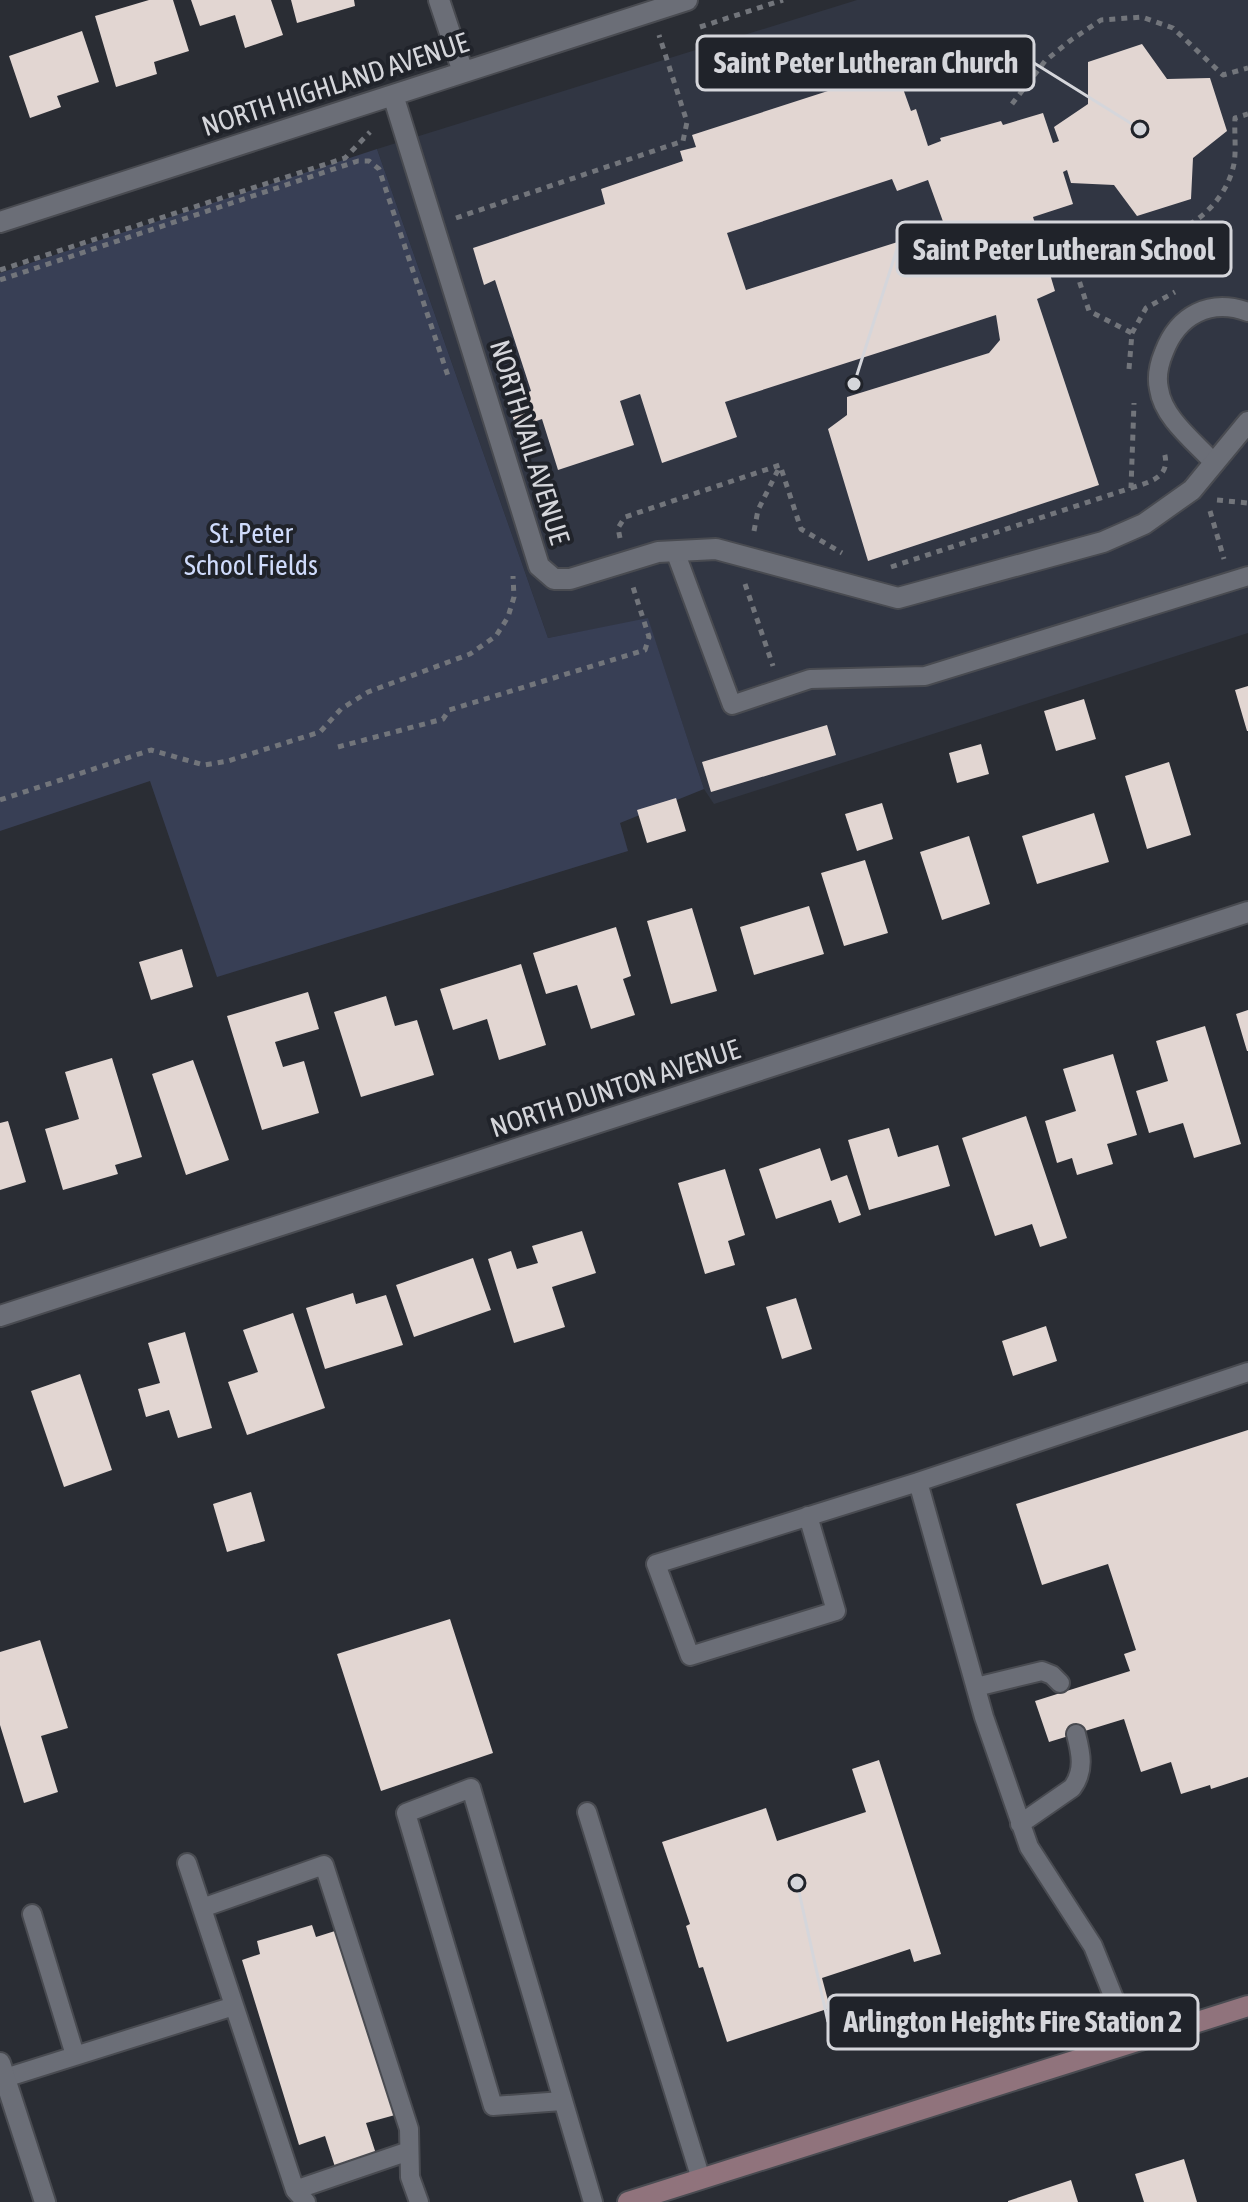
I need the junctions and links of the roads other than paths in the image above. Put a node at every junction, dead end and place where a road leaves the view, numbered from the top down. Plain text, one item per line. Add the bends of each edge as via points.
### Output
1 (439, 0) edge
2 (687, 0) edge
3 (463, 72) junction
4 (393, 95) junction
5 (0, 222) edge
6 (1248, 312) edge
7 (1248, 422) edge
8 (1214, 463) junction
9 (675, 551) junction
10 (1240, 579) edge
11 (1248, 912) edge
12 (0, 1316) edge
13 (1248, 1372) edge
14 (918, 1482) junction
15 (808, 1516) junction
16 (1060, 1683) dead end
17 (976, 1687) junction
18 (1076, 1734) dead end
19 (587, 1812) dead end
20 (1020, 1824) junction
21 (187, 1863) dead end
22 (202, 1908) junction
23 (32, 1914) dead end
24 (234, 2006) junction
25 (1248, 2006) edge
26 (1132, 2043) junction
27 (75, 2055) junction
28 (2, 2070) edge
29 (562, 2101) junction
30 (409, 2151) junction
31 (701, 2179) junction
32 (301, 2196) edge
33 (45, 2202) edge
34 (419, 2202) edge
35 (593, 2202) edge
36 (628, 2202) edge

1 - 3 street
2 - 3 street, NORTH HIGHLAND AVENUE
3 - 4 street, NORTH HIGHLAND AVENUE
4 - 5 street, NORTH HIGHLAND AVENUE
4 - 9 street, NORTH VAIL AVENUE via 539,566 554,579 570,579
6 - 8 lane via 1212,308 1188,317 1170,335 1159,367 1166,410
7 - 8 street, NORTH VAIL AVENUE
8 - 9 street, NORTH VAIL AVENUE via 1192,490 1144,524 1103,542 898,598 716,549
9 - 10 lane via 732,705 810,679 925,676
11 - 12 street, NORTH DUNTON AVENUE
13 - 14 lane
14 - 15 lane
14 - 17 lane
15 - 15 lane via 656,1564 690,1656 836,1611
16 - 17 lane via 1042,1671
17 - 20 lane
18 - 20 lane via 1082,1767 1078,1780
19 - 31 lane
20 - 26 lane via 1029,1847 1093,1946
21 - 22 lane
22 - 24 lane
22 - 30 lane via 324,1865 409,2129
23 - 27 lane
24 - 27 lane
24 - 32 lane
25 - 26 main road
26 - 31 main road
27 - 28 lane
28 - 33 street
29 - 29 lane via 493,2106 406,1813 471,1788
29 - 35 lane
30 - 32 lane
30 - 34 lane via 410,2177
31 - 36 main road

